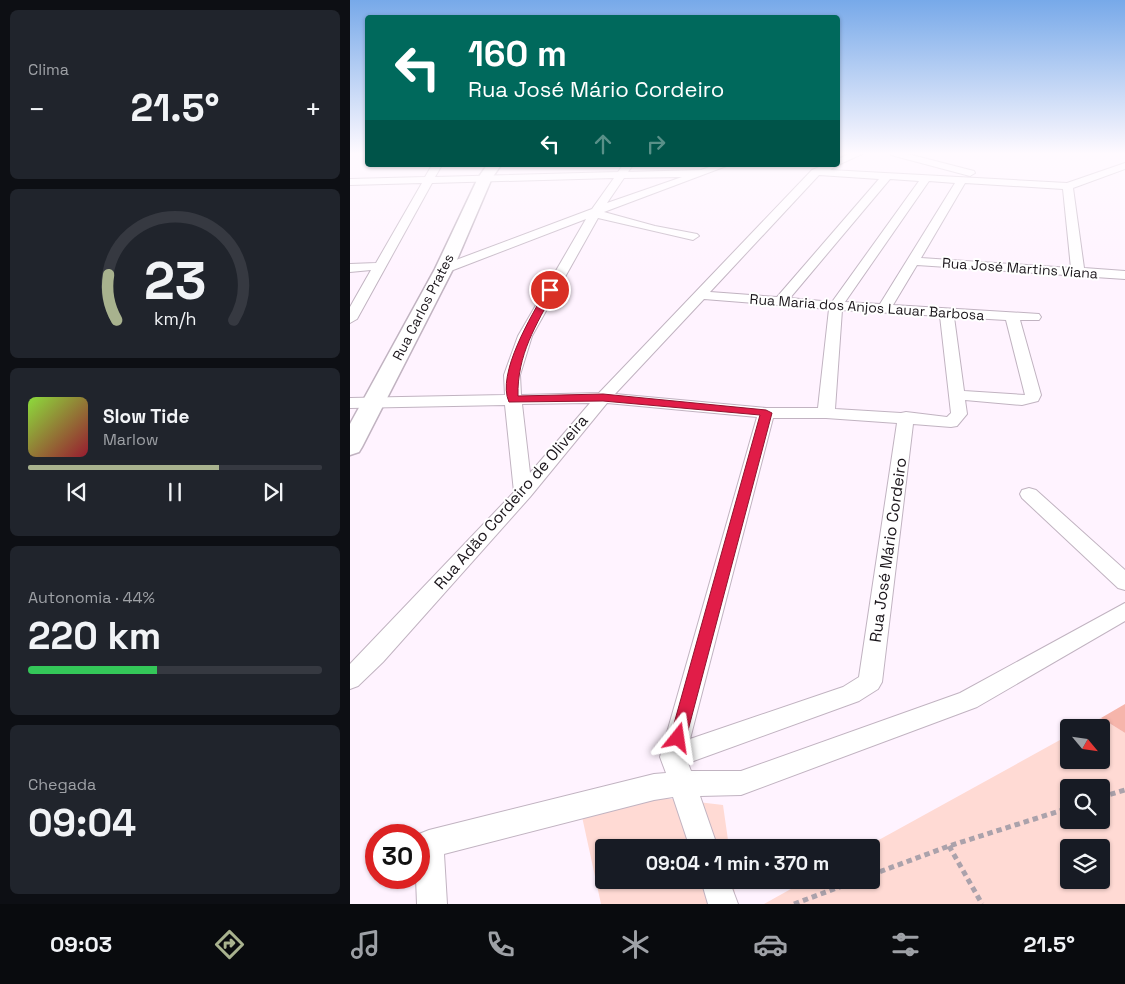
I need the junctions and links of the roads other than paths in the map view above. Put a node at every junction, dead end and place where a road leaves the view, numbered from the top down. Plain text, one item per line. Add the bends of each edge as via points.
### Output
1 (420, 195) edge
2 (478, 195) edge
3 (607, 195) edge
4 (640, 195) edge
5 (797, 195) edge
6 (871, 195) edge
7 (914, 195) edge
8 (953, 195) edge
9 (1069, 195) edge
10 (596, 211) junction
11 (693, 236) dead end
12 (914, 261) junction
13 (380, 266) junction
14 (350, 268) edge
15 (444, 269) junction
16 (1078, 272) junction
17 (1125, 275) edge
18 (701, 294) junction
19 (781, 301) junction
20 (836, 306) junction
21 (884, 309) junction
22 (947, 313) junction
23 (1012, 317) junction
24 (1034, 317) dead end
25 (350, 319) edge
26 (958, 395) junction
27 (603, 398) junction
28 (512, 400) junction
29 (374, 402) junction
30 (350, 403) edge
31 (766, 413) junction
32 (826, 413) junction
33 (906, 417) junction
34 (350, 447) edge
35 (523, 493) junction
36 (1030, 494) dead end
37 (1125, 582) edge
38 (1125, 611) edge
39 (350, 679) edge
40 (673, 757) junction
41 (683, 784) junction
42 (701, 839) edge
43 (718, 889) edge
44 (432, 904) edge
45 (723, 904) edge

1 - 13 street
2 - 15 street, Rua Carlos Prates
3 - 10 street
4 - 10 street
5 - 18 street, Rua Adão Cordeiro de Oliveira
6 - 19 street
7 - 20 street
8 - 12 street
9 - 16 street
10 - 11 street via 602,216
10 - 15 street
10 - 28 street via 525,336 512,375
12 - 16 street, Rua José Martins Viana
12 - 21 street
13 - 14 street
13 - 25 street
15 - 29 street, Rua Carlos Prates
16 - 17 street, Rua José Martins Viana
18 - 19 street, Rua Maria dos Anjos Lauar Barbosa
18 - 27 street, Rua Adão Cordeiro de Oliveira
19 - 20 street, Rua Maria dos Anjos Lauar Barbosa
20 - 21 street, Rua Maria dos Anjos Lauar Barbosa
20 - 32 street
21 - 22 street, Rua Maria dos Anjos Lauar Barbosa
22 - 23 street, Rua Maria dos Anjos Lauar Barbosa
22 - 26 street
23 - 24 street, Rua Maria dos Anjos Lauar Barbosa
23 - 26 street via 1032,398
26 - 33 street via 959,414 950,422
27 - 28 street
27 - 31 street
27 - 35 street, Rua Adão Cordeiro de Oliveira
28 - 29 street
28 - 35 street
29 - 30 street
29 - 34 street, Rua Carlos Prates
31 - 32 street
31 - 40 street
32 - 33 street
33 - 40 street, Rua José Mário Cordeiro via 870,682 851,694
35 - 39 street, Rua Adão Cordeiro de Oliveira
36 - 37 street
38 - 41 street via 968,700 741,783
40 - 41 street
41 - 42 street
41 - 44 street via 654,787 429,844
43 - 45 street

